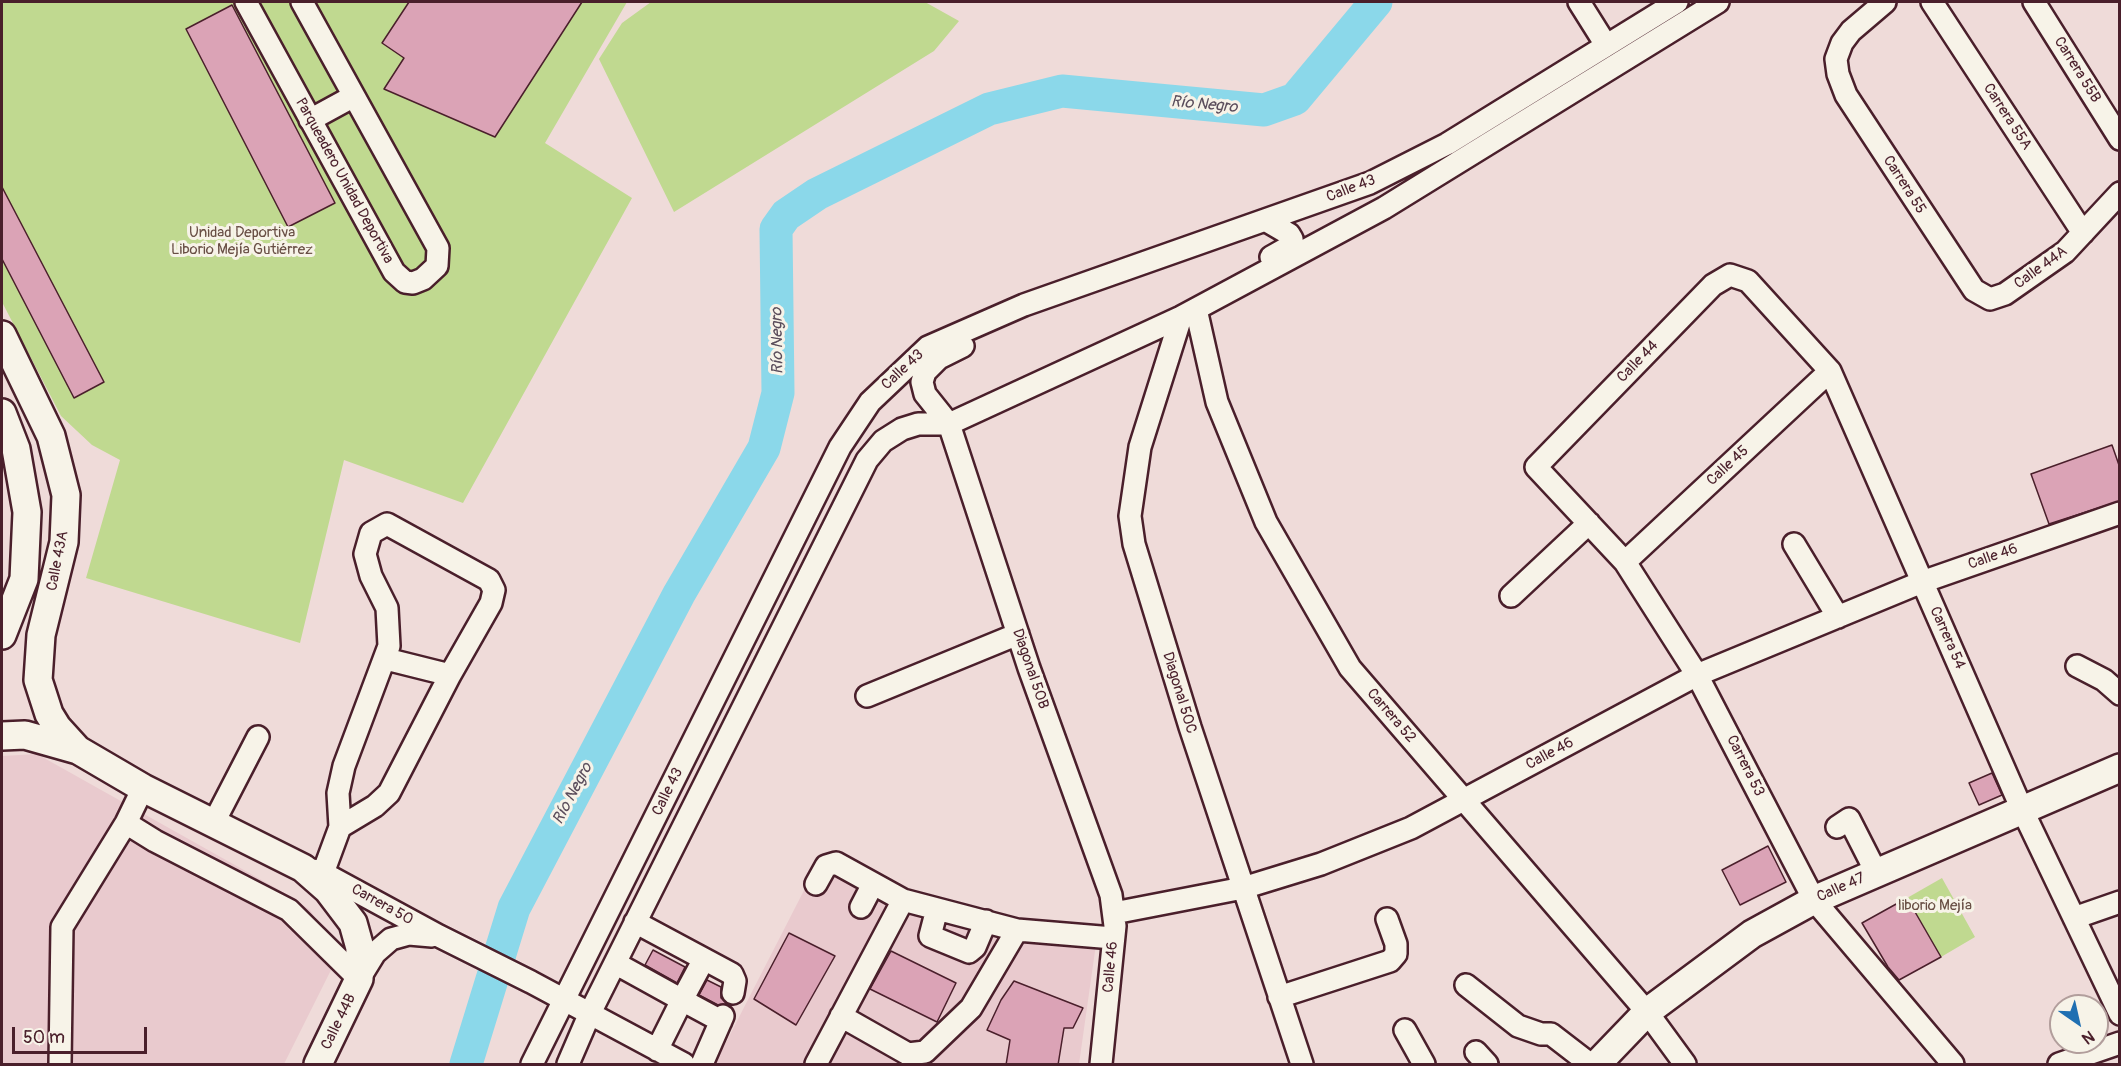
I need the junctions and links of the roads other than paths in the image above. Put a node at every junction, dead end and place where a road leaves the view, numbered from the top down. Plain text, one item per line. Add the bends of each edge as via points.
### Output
1 (246, 2) edge
2 (302, 2) edge
3 (1579, 2) edge
4 (1718, 2) edge
5 (1885, 2) edge
6 (1932, 2) edge
7 (2034, 2) edge
8 (1671, 3) edge
9 (1606, 45) junction
10 (354, 96) junction
11 (310, 120) junction
12 (2120, 140) edge
13 (2116, 198) edge
14 (1265, 220) junction
15 (2083, 233) junction
16 (1113, 272) junction
17 (1963, 275) joint
18 (1748, 281) joint
19 (1224, 293) junction
20 (1188, 313) junction
21 (2, 335) edge
22 (1830, 371) junction
23 (2, 413) edge
24 (949, 424) junction
25 (1536, 467) joint
26 (2120, 513) edge
27 (1589, 523) junction
28 (1794, 544) dead end
29 (1626, 562) junction
30 (1922, 582) junction
31 (1511, 596) dead end
32 (1838, 617) junction
33 (1018, 634) junction
34 (2, 635) edge
35 (386, 659) junction
36 (2077, 666) dead end
37 (450, 675) junction
38 (1697, 675) junction
39 (2120, 694) edge
40 (867, 696) dead end
41 (2, 736) edge
42 (258, 737) dead end
43 (78, 750) junction
44 (2120, 768) edge
45 (143, 788) junction
46 (1464, 800) junction
47 (2022, 810) junction
48 (126, 823) junction
49 (213, 824) junction
50 (1837, 827) dead end
51 (340, 828) junction
52 (313, 870) junction
53 (1876, 872) junction
54 (816, 884) dead end
55 (873, 884) junction
56 (1243, 888) junction
57 (903, 900) junction
58 (1814, 900) junction
59 (2120, 902) edge
60 (861, 907) dead end
61 (937, 909) junction
62 (1114, 913) junction
63 (2074, 918) junction
64 (1387, 919) dead end
65 (986, 921) junction
66 (635, 922) junction
67 (1017, 930) junction
68 (1113, 938) junction
69 (446, 940) junction
70 (704, 959) junction
71 (615, 963) junction
72 (359, 979) junction
73 (1466, 985) dead end
74 (733, 993) dead end
75 (1279, 997) junction
76 (564, 1000) junction
77 (682, 1000) junction
78 (1647, 1012) junction
79 (590, 1013) junction
80 (2120, 1014) edge
81 (841, 1016) junction
82 (1405, 1030) dead end
83 (2120, 1043) edge
84 (657, 1050) junction
85 (60, 1065) edge
86 (318, 1065) edge
87 (532, 1065) edge
88 (568, 1065) edge
89 (684, 1065) edge
90 (702, 1065) edge
91 (816, 1065) edge
92 (1101, 1065) edge
93 (1302, 1065) edge
94 (1424, 1065) edge
95 (1590, 1065) edge
96 (1597, 1065) edge
97 (1685, 1065) edge
98 (1953, 1065) edge
99 (2059, 1065) edge

1 - 11 street, Parqueadero Unidad Deportiva
2 - 10 street, Parqueadero Unidad Deportiva
3 - 9 street
4 - 19 street, Calle 43 via 1384,208
5 - 17 street, Carrera 55 via 1842,43 1836,59 1838,74 1846,95
6 - 15 street, Carrera 55A
7 - 12 street, Carrera 55B
8 - 9 street, Calle 43
9 - 14 street, Calle 43 via 1447,144 1370,183
10 - 11 street
10 - 11 street, Parqueadero Unidad Deportiva via 438,248 437,266 423,279 405,282 394,272
13 - 15 street, Calle 44A
14 - 16 street, Calle 43
14 - 19 street via 1289,234 1291,244 1232,280
15 - 17 street, Calle 44A via 2065,252 2005,294 1990,299 1974,290
16 - 24 street via 1095,289 939,358 925,372 922,382 925,394
16 - 76 street, Calle 43 via 928,347 870,402 840,447
18 - 22 street, Carrera 54
18 - 25 street, Calle 44 via 1730,275 1713,285
19 - 20 street, Calle 43
20 - 24 street, Calle 43
20 - 46 street, Carrera 52 via 1217,402 1266,522 1350,668
20 - 56 street, Diagonal 50C via 1140,447 1130,516 1140,566
21 - 43 main road, Calle 43A via 51,436 66,495 64,542 41,635 38,680 49,714
22 - 29 street, Calle 45
22 - 30 street, Carrera 54
23 - 34 main road, Calle 43A via 16,450 27,512 24,579
24 - 33 street, Diagonal 50B
24 - 66 street, Calle 43 via 918,424 902,429 883,441 867,460
25 - 27 street, Carrera 53
26 - 30 street, Calle 46
27 - 29 street, Carrera 53
27 - 31 street
28 - 32 street
29 - 38 street, Carrera 53
30 - 32 street, Calle 46
30 - 47 street, Carrera 54
32 - 38 street, Calle 46
33 - 40 street
33 - 62 street, Diagonal 50B via 1111,895
35 - 37 street
35 - 37 street via 387,608 365,554 371,533 387,524 489,580 494,590 491,603
35 - 51 street via 344,766 338,793
36 - 39 street via 2104,680
37 - 51 street via 389,793
38 - 46 street, Calle 46
38 - 58 street, Carrera 53
41 - 43 main road via 25,735
42 - 49 street
43 - 45 main road, Carrera 50
44 - 47 main road, Calle 47
45 - 48 street
45 - 49 main road, Carrera 50
46 - 56 street, Calle 46 via 1411,828 1321,864
46 - 78 street, Carrera 52
47 - 53 main road, Calle 47
47 - 63 street, Carrera 54
48 - 72 street via 289,910
48 - 85 street via 62,927
49 - 52 main road, Carrera 50
50 - 53 street via 1849,819
51 - 52 street
52 - 69 street, Carrera 50
52 - 72 main road, Calle 44B via 353,923 360,948
53 - 58 main road, Calle 47
54 - 55 street via 826,866 836,863
55 - 57 street
55 - 60 street
56 - 62 street, Calle 46
56 - 75 street, Diagonal 50C
57 - 61 street
57 - 81 street
58 - 78 main road, Calle 47 via 1752,934
58 - 98 street, Carrera 53
59 - 63 street
61 - 65 street
61 - 65 street via 930,936 969,952
62 - 68 street, Calle 46
63 - 80 street, Carrera 54
64 - 75 street via 1396,944 1396,954 1390,961
65 - 67 street
66 - 70 street
66 - 71 street, Calle 43
67 - 68 street
67 - 81 street via 971,1008 926,1052 908,1054
68 - 92 street, Calle 46
69 - 72 street, Calle 44B via 409,934 391,939 375,952
69 - 76 street, Carrera 50
70 - 74 street via 732,974
70 - 77 street
71 - 77 street
71 - 79 street, Calle 43
72 - 86 main road, Calle 44B
73 - 95 street via 1518,1026 1551,1034
75 - 93 street, Diagonal 50C
76 - 79 street, Carrera 50
76 - 87 street, Calle 43
77 - 84 street
77 - 90 street via 722,1019
78 - 96 main road, Calle 47
78 - 97 street, Carrera 52
79 - 84 street, Carrera 50
79 - 88 street, Calle 43
81 - 91 street
82 - 94 street
83 - 99 street
84 - 89 street, Carrera 50

